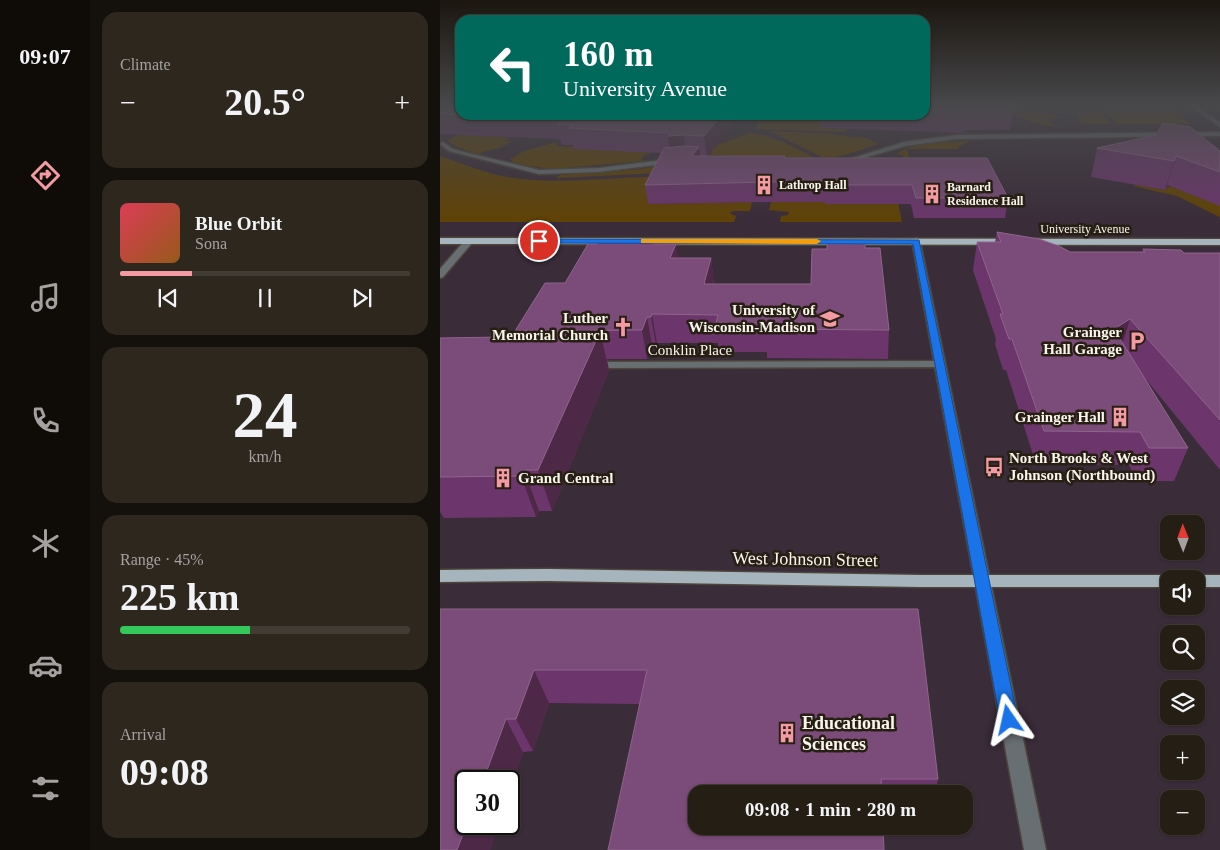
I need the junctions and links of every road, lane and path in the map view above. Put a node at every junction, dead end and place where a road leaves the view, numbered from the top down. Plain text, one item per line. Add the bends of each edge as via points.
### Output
1 (442, 144) edge
2 (906, 144) edge
3 (678, 161) edge
4 (836, 163) edge
5 (440, 241) edge
6 (469, 241) junction
7 (916, 241) junction
8 (1220, 242) edge
9 (440, 275) edge
10 (940, 364) junction
11 (583, 365) edge
12 (440, 576) edge
13 (981, 581) junction
14 (1160, 581) edge
15 (1205, 581) edge
16 (1220, 581) edge
17 (1035, 850) edge

1 - 3 street via 476,158 539,172 592,171
2 - 4 street
5 - 6 main road, University Avenue
6 - 7 main road, University Avenue
6 - 9 street
7 - 8 main road, University Avenue
7 - 10 street
10 - 11 street, Conklin Place
10 - 13 street
12 - 13 main road, West Johnson Street
13 - 14 main road, West Johnson Street
13 - 17 street
15 - 16 main road

